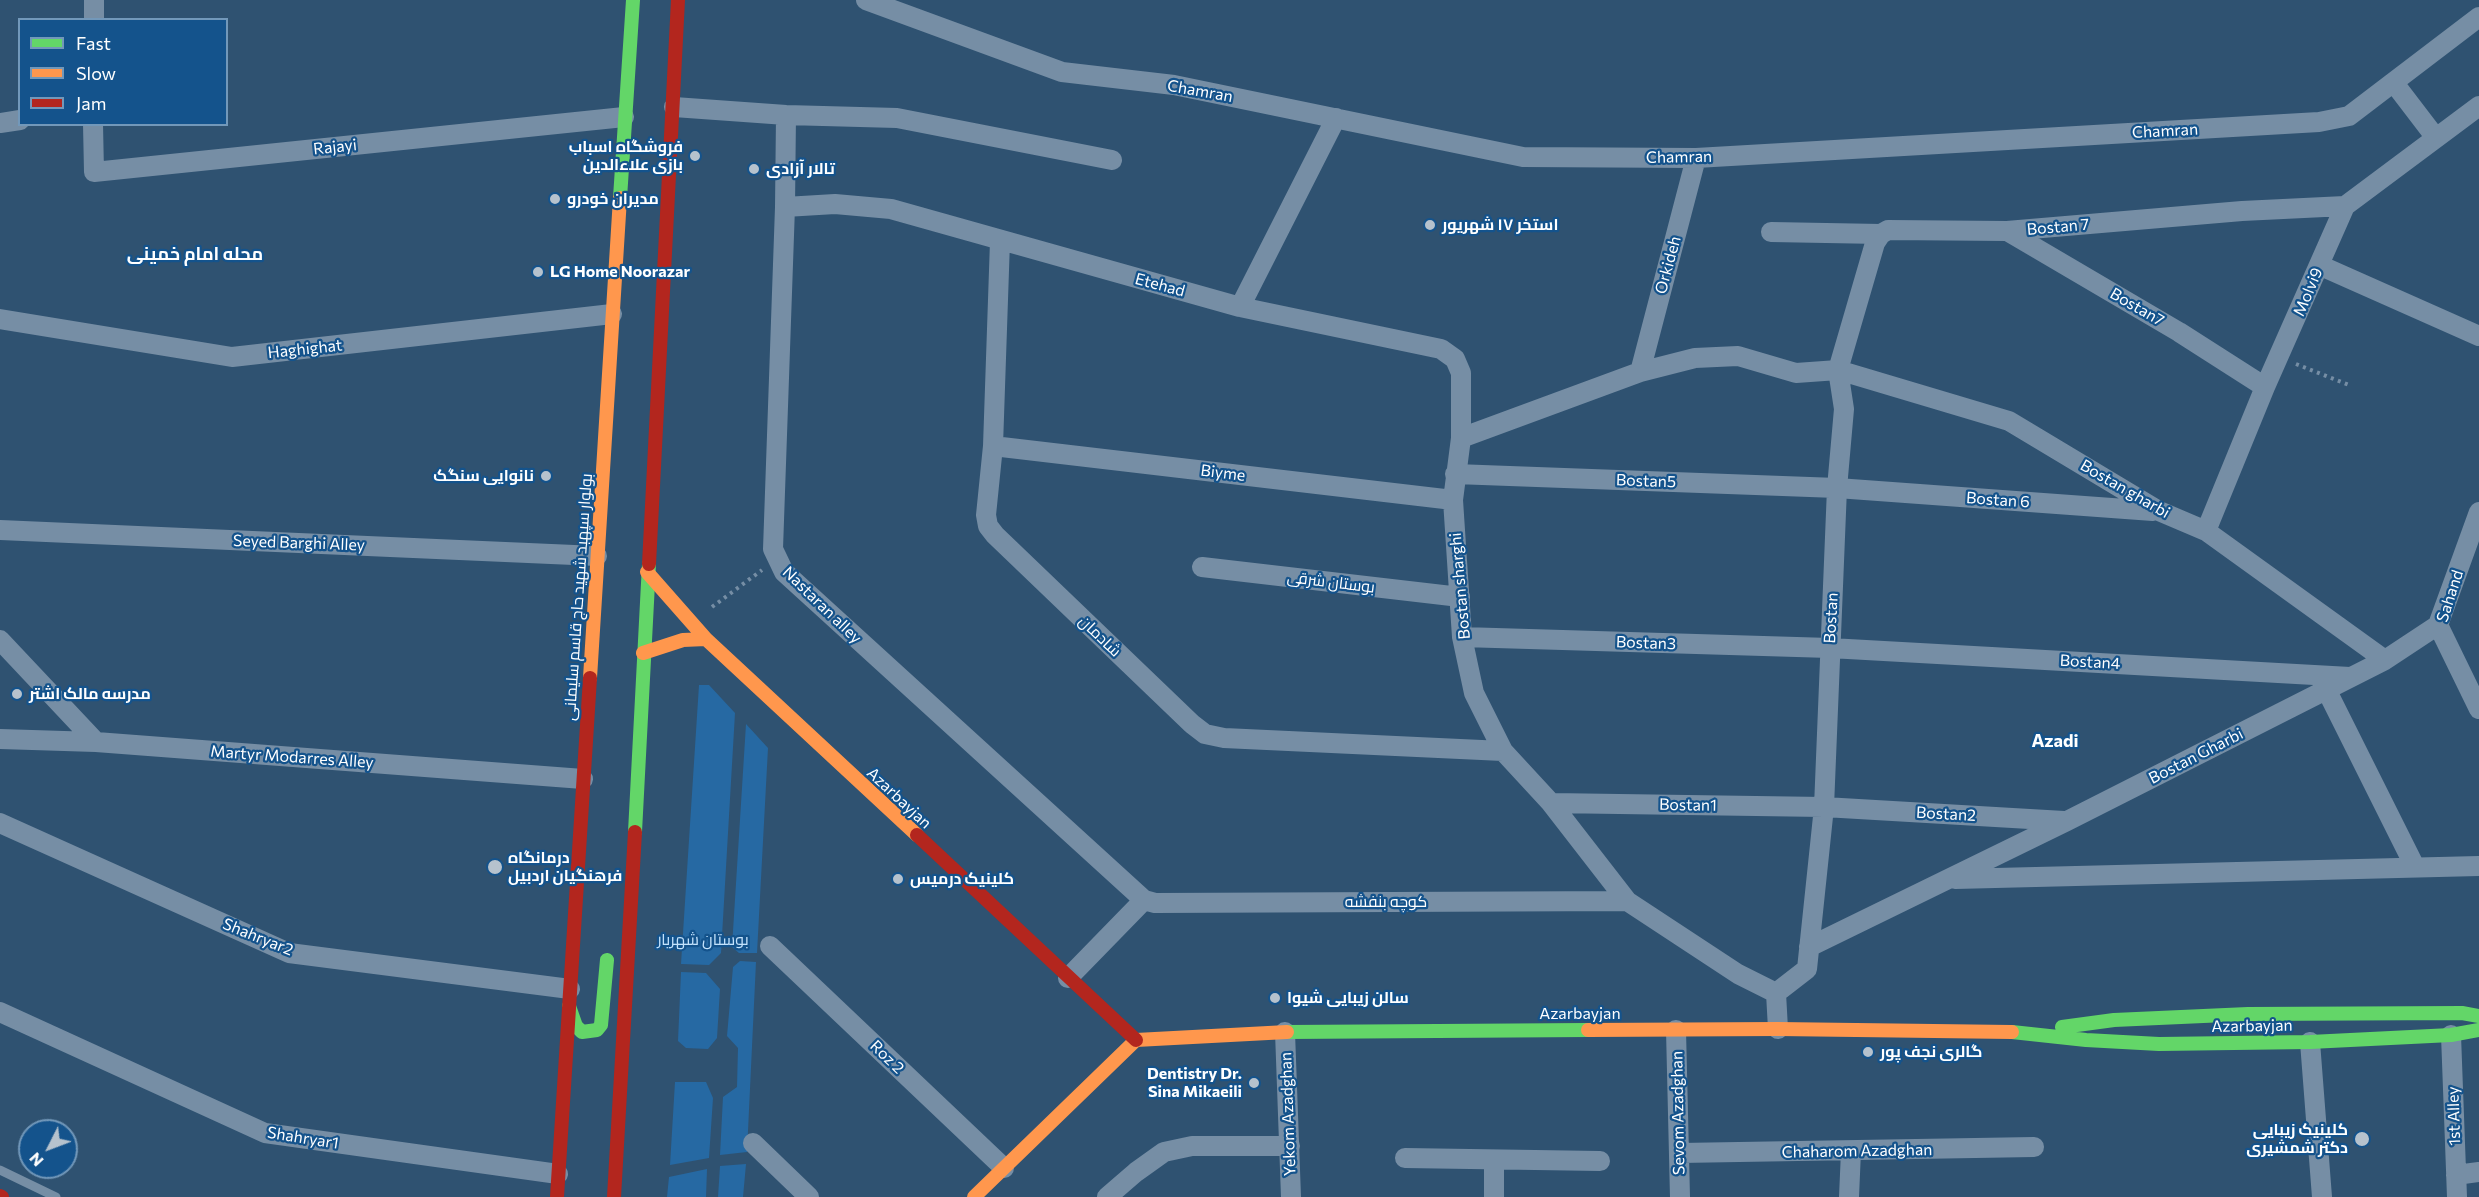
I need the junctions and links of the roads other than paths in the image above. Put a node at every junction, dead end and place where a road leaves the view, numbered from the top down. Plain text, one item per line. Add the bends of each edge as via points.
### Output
1 (94, 0) edge
2 (633, 0) edge
3 (678, 0) edge
4 (866, 0) edge
5 (2479, 17) edge
6 (94, 18) edge
7 (2394, 83) junction
8 (2479, 106) edge
9 (674, 107) junction
10 (786, 115) junction
11 (624, 117) junction
12 (1335, 118) junction
13 (18, 120) edge
14 (0, 123) edge
15 (93, 126) edge
16 (2436, 138) junction
17 (1696, 158) junction
18 (1112, 160) dead end
19 (2345, 206) junction
20 (785, 207) junction
21 (2007, 231) junction
22 (1771, 232) dead end
23 (1881, 234) junction
24 (1000, 241) junction
25 (2319, 265) junction
26 (1240, 307) junction
27 (612, 314) junction
28 (0, 319) edge
29 (2479, 336) edge
30 (1839, 370) junction
31 (1640, 372) junction
32 (2265, 387) junction
33 (1461, 438) junction
34 (993, 446) junction
35 (1455, 474) junction
36 (1838, 488) junction
37 (1453, 500) junction
38 (2159, 511) junction
39 (2479, 512) edge
40 (0, 530) edge
41 (2206, 531) junction
42 (597, 556) junction
43 (1202, 567) dead end
44 (647, 572) junction
45 (1460, 597) junction
46 (2438, 625) junction
47 (1462, 637) junction
48 (706, 639) junction
49 (0, 640) edge
50 (1830, 648) junction
51 (644, 653) junction
52 (2385, 660) junction
53 (2350, 676) junction
54 (2326, 689) junction
55 (2479, 709) edge
56 (1, 740) edge
57 (96, 742) junction
58 (1503, 751) junction
59 (583, 779) junction
60 (1551, 803) junction
61 (1824, 807) junction
62 (2067, 821) junction
63 (0, 823) edge
64 (2479, 866) edge
65 (2415, 867) junction
66 (1949, 879) junction
67 (632, 893) junction
68 (1144, 900) junction
69 (1627, 901) junction
70 (615, 915) dead end
71 (609, 943) dead end
72 (770, 946) dead end
73 (1809, 947) junction
74 (1068, 978) junction
75 (1776, 993) junction
76 (569, 997) junction
77 (0, 1012) edge
78 (2479, 1016) edge
79 (1778, 1029) junction
80 (1676, 1030) junction
81 (2479, 1030) edge
82 (1285, 1032) junction
83 (2025, 1032) junction
84 (2451, 1035) junction
85 (1136, 1040) junction
86 (2310, 1042) junction
87 (753, 1143) dead end
88 (1290, 1146) junction
89 (2034, 1147) dead end
90 (1851, 1151) junction
91 (1680, 1153) junction
92 (1405, 1158) dead end
93 (1494, 1160) junction
94 (1600, 1161) dead end
95 (1004, 1168) junction
96 (0, 1170) edge
97 (2479, 1172) edge
98 (558, 1174) junction
99 (2456, 1174) junction
100 (1109, 1196) edge
101 (56, 1197) edge
102 (557, 1197) edge
103 (614, 1197) edge
104 (809, 1197) edge
105 (974, 1197) edge
106 (1291, 1197) edge
107 (1494, 1197) edge
108 (1680, 1197) edge
109 (1849, 1197) edge
110 (2322, 1197) edge
111 (2457, 1197) edge

1 - 6 street
2 - 11 street, بولوار سپهبد شهید حاج قاسم سلیمانی
3 - 9 street
4 - 12 street, Chamran via 1062,72 1174,85
5 - 7 street, Chamran
7 - 16 street
7 - 17 street, Chamran via 2349,116 2319,122
8 - 16 street, Molvi9
9 - 10 street
9 - 44 street
10 - 18 street via 897,118
10 - 20 street, Nastaran alley
11 - 15 street, Rajayi via 94,172
11 - 27 street, بولوار سپهبد شهید حاج قاسم سلیمانی
12 - 17 street, Chamran via 1523,157
12 - 26 street
13 - 14 street
16 - 19 street, Molvi9
17 - 31 street, Orkideh
19 - 21 street, Bostan 7
19 - 25 street, Molvi9
20 - 24 street, Etehad via 835,204 891,209
20 - 68 street, Nastaran alley via 773,549 777,559 784,572
21 - 23 street, Bostan 7 via 1888,230
21 - 32 street, Bostan7 via 2180,332
22 - 23 street, Bostan 7
23 - 30 street, Bostan via 1875,243
24 - 26 street, Etehad
24 - 34 street, شادمان
25 - 29 street
25 - 32 street, Molvi9
26 - 33 street, Etehad via 1441,348 1455,359 1461,372
27 - 28 street, Haghighat via 232,357
27 - 42 street, بولوار سپهبد شهید حاج قاسم سلیمانی
30 - 31 street via 1796,374 1738,356 1695,358
30 - 36 street, Bostan via 1844,408
30 - 38 street, Bostan gharbi via 2009,421
31 - 33 street
32 - 41 street, Molvi9
33 - 35 street, Bostan sharghi
34 - 37 street, Biyme
34 - 58 street, شادمان via 988,526 1206,734
35 - 36 street, Bostan5
35 - 37 street, Bostan sharghi
36 - 38 street, Bostan 6
36 - 50 street, Bostan
37 - 45 street, Bostan sharghi
38 - 41 street, Bostan gharbi
39 - 46 street, Sahand
40 - 42 street, Seyed Barghi Alley
41 - 52 street, Bostan gharbi
42 - 59 street, بولوار سپهبد شهید حاج قاسم سلیمانی
43 - 45 street, بوستان شرقی
44 - 48 street, Azarbayjan
44 - 51 street
45 - 47 street, Bostan sharghi
46 - 52 street, Bostan Gharbi
46 - 55 street, Sahand
47 - 50 street, Bostan3
47 - 58 street, Bostan sharghi via 1474,693
48 - 51 street via 684,640
48 - 74 street, Azarbayjan
49 - 57 street
50 - 53 street, Bostan4
50 - 61 street, Bostan
51 - 67 street
52 - 53 street, Bostan Gharbi
53 - 54 street, Bostan Gharbi
54 - 62 street, Bostan Gharbi
54 - 65 street
56 - 57 street, Martyr Modarres Alley
57 - 59 street, Martyr Modarres Alley
58 - 60 street, Bostan sharghi
59 - 76 street, بولوار سپهبد شهید حاج قاسم سلیمانی
60 - 61 street, Bostan1
60 - 69 street, Bostan sharghi
61 - 62 street, Bostan2
61 - 73 street, Bostan
62 - 66 street, Bostan Gharbi
63 - 76 street, Shahryar2 via 289,953
64 - 65 street, Bostan Gharbi
65 - 66 street, Bostan Gharbi
66 - 73 street, Bostan Gharbi
67 - 70 street
67 - 103 street
68 - 69 street, کوچه بنفشه
68 - 74 street
69 - 75 street, Bostan sharghi via 1738,974
71 - 76 street via 601,1025 597,1030 582,1032 576,1026
72 - 95 street, Roz 2
73 - 75 street, Bostan via 1807,969
74 - 85 street, Azarbayjan
75 - 79 street
76 - 98 street, بولوار سپهبد شهید حاج قاسم سلیمانی
77 - 98 street, Shahryar1 via 265,1133
78 - 83 street, Azarbayjan via 2248,1014 2114,1020
79 - 80 street, Azarbayjan
79 - 83 street, Azarbayjan
80 - 82 street, Azarbayjan
80 - 91 street, Sevom Azadghan
81 - 84 street, Azarbayjan
82 - 85 street, Azarbayjan
82 - 88 street, Yekom Azadghan
83 - 86 street, Azarbayjan via 2159,1044
84 - 86 street, Azarbayjan
84 - 99 street, 1st Alley
85 - 95 street
86 - 110 street
87 - 104 street
88 - 100 street via 1192,1146 1164,1152
88 - 106 street, Yekom Azadghan
89 - 90 street, Chaharom Azadghan
90 - 91 street, Chaharom Azadghan
90 - 109 street
91 - 108 street, Sevom Azadghan
92 - 93 street
93 - 94 street
93 - 107 street
95 - 105 street
96 - 101 lane
97 - 99 street
98 - 102 street, بولوار سپهبد شهید حاج قاسم سلیمانی
99 - 111 street, 1st Alley

